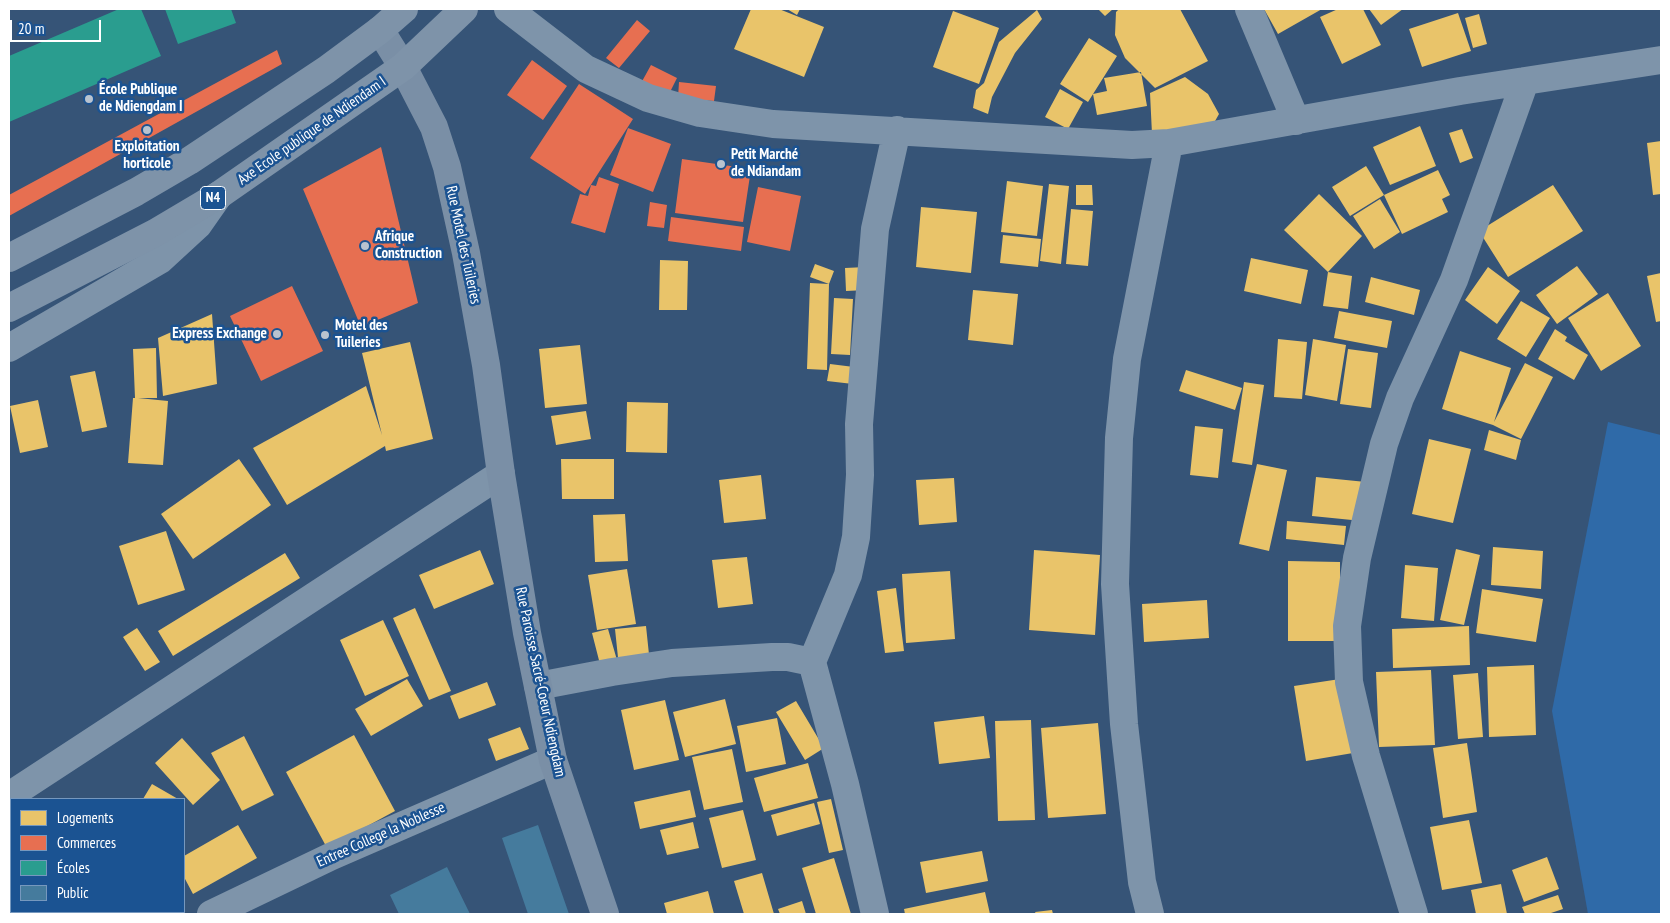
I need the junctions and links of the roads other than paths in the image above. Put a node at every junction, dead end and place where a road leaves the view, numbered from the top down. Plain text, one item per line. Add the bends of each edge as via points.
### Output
1 (404, 9) edge
2 (464, 9) edge
3 (508, 9) edge
4 (1249, 9) edge
5 (380, 30) junction
6 (1661, 60) edge
7 (403, 67) junction
8 (1525, 80) junction
9 (1296, 121) junction
10 (897, 130) junction
11 (1169, 143) junction
12 (219, 195) junction
13 (9, 258) edge
14 (9, 308) edge
15 (9, 348) edge
16 (501, 474) junction
17 (812, 662) junction
18 (538, 686) junction
19 (553, 760) junction
20 (9, 796) edge
21 (211, 914) edge
22 (605, 914) edge
23 (875, 914) edge
24 (1150, 914) edge
25 (1414, 914) edge

1 - 5 highway
2 - 7 highway, Axe Ecole publique de Ndiendam I
3 - 10 street via 586,69 648,98 700,113 773,124
4 - 9 street
5 - 7 street, Rue Motel des Tuileries
5 - 13 highway via 189,161
6 - 8 street
7 - 12 highway, Axe Ecole publique de Ndiendam I / N4
7 - 16 street, Rue Motel des Tuileries via 434,127 447,167 480,328
8 - 9 street
8 - 25 street via 1454,280 1400,398 1384,444 1357,558 1349,617 1349,682 1366,756
9 - 11 street
10 - 11 street via 1132,145
10 - 17 street via 875,229 859,424 856,537 848,575
11 - 24 street via 1127,359 1118,458 1115,584 1124,724 1142,882
12 - 14 highway, Axe Ecole publique de Ndiendam I / N4 via 155,233
12 - 15 street via 198,225 160,260
16 - 18 street, Rue Paroisse Sacré-Coeur Ndiengdam
16 - 20 street
17 - 18 street via 772,657 672,664
17 - 23 street
18 - 19 street, Rue Paroisse Sacré-Coeur Ndiengdam
19 - 21 street, Entree College la Noblesse via 332,856
19 - 22 street, Rue Paroisse Sacré-Coeur Ndiengdam

